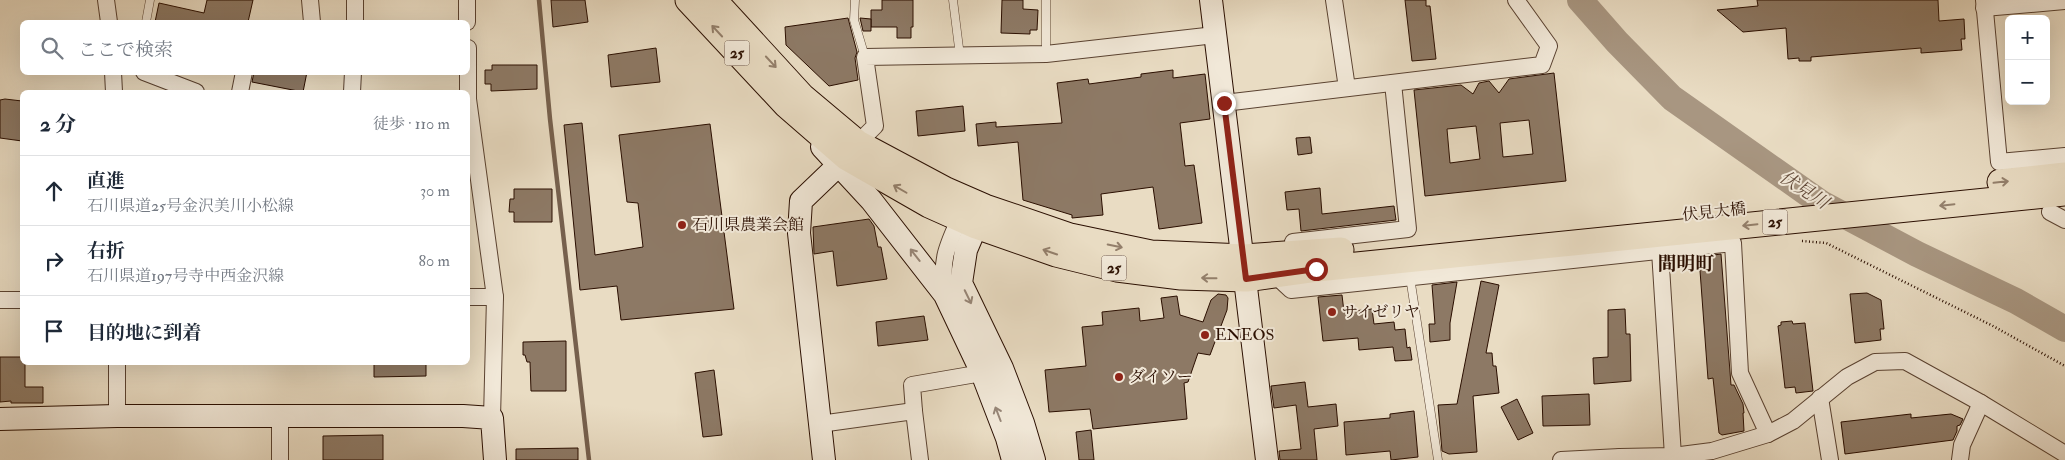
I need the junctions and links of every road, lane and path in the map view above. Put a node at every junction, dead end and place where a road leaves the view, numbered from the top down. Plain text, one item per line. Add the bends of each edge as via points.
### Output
1 (106, 0) edge
2 (150, 0) edge
3 (310, 0) edge
4 (355, 0) edge
5 (467, 0) edge
6 (688, 0) edge
7 (714, 0) edge
8 (855, 0) edge
9 (953, 0) edge
10 (1046, 0) edge
11 (1211, 0) edge
12 (1334, 0) edge
13 (1516, 0) edge
14 (2065, 1) edge
15 (1984, 4) edge
16 (109, 20) edge
17 (146, 20) edge
18 (312, 20) edge
19 (355, 20) edge
20 (467, 20) edge
21 (1215, 35) junction
22 (1046, 54) junction
23 (960, 56) junction
24 (864, 57) junction
25 (113, 75) edge
26 (152, 75) edge
27 (243, 75) edge
28 (353, 75) edge
29 (468, 75) edge
30 (1393, 82) junction
31 (1347, 88) junction
32 (114, 90) edge
33 (191, 90) edge
34 (240, 90) edge
35 (352, 90) edge
36 (468, 90) edge
37 (1224, 103) junction
38 (470, 130) edge
39 (848, 156) junction
40 (2065, 156) edge
41 (2065, 175) edge
42 (474, 193) edge
43 (2065, 193) edge
44 (2065, 210) edge
45 (972, 213) junction
46 (2065, 220) edge
47 (1799, 240) dead end
48 (1484, 244) junction
49 (1660, 251) junction
50 (1275, 265) junction
51 (1245, 268) junction
52 (1410, 277) junction
53 (945, 295) junction
54 (470, 297) edge
55 (495, 297) junction
56 (0, 300) edge
57 (20, 300) edge
58 (117, 365) edge
59 (2065, 366) edge
60 (982, 373) junction
61 (1820, 398) junction
62 (1982, 403) junction
63 (914, 411) junction
64 (117, 416) junction
65 (280, 416) junction
66 (492, 418) junction
67 (0, 419) edge
68 (820, 424) junction
69 (1768, 434) junction
70 (2060, 455) edge
71 (1673, 456) junction
72 (1713, 456) edge
73 (1620, 459) edge
74 (280, 460) edge
75 (495, 460) edge
76 (824, 460) edge
77 (920, 460) edge
78 (1013, 460) edge
79 (1034, 460) edge
80 (1267, 460) edge
81 (1438, 460) edge
82 (1561, 460) edge
83 (1830, 460) edge
84 (1960, 460) edge

1 - 16 street
2 - 17 lane
3 - 18 street
4 - 19 street
5 - 20 street
39 -> 6 main road, 25 via 786,105
7 -> 39 main road, 25 via 802,96
8 - 24 lane via 854,20
9 - 23 lane
10 - 22 lane
11 - 21 street
12 - 31 street
13 - 30 street via 1549,46 1542,65
14 - 15 street
15 - 40 street via 1999,162
21 - 22 street
21 - 37 street
22 - 23 street
23 - 24 street
24 - 39 street via 875,126
25 - 32 street
26 - 33 street
27 - 34 street
28 - 35 street
29 - 36 street
30 - 31 street
30 - 50 street via 1408,229 1282,243
31 - 37 street
37 - 51 street
38 - 42 street
39 - 45 main road, 25 via 929,205
53 -> 39 street via 872,200
39 - 68 street via 801,201 799,233
48 -> 41 main road, 伏見大橋 / 25
42 - 55 street
43 -> 48 main road, 伏見大橋 / 25
44 - 46 street via 2050,212
45 - 51 main road, 25 via 1150,253
45 - 53 street via 944,254
45 -> 79 street via 961,283 1002,368
47 - 59 path via 1826,243 1993,326
48 - 50 main road, 25 via 1409,244
49 - 52 street
49 - 69 street via 1733,243 1740,373
49 - 71 street
50 - 51 main road, 25
50 - 52 street via 1291,290
51 - 80 street
52 - 81 lane
53 - 60 street
54 - 55 street
55 - 66 street
56 - 57 street
58 - 64 street
60 - 63 street via 912,385
78 -> 60 street
61 - 62 street via 1847,377 1875,362 1905,361
61 - 69 street via 1794,420
61 - 83 street
62 - 70 street
62 - 84 street via 1962,446
63 - 68 street
63 - 77 street
64 - 65 street
64 - 67 street
65 - 66 street
65 - 74 street
66 - 75 street
68 - 76 street
69 - 72 street
71 - 72 street
71 - 73 street
73 - 82 street

